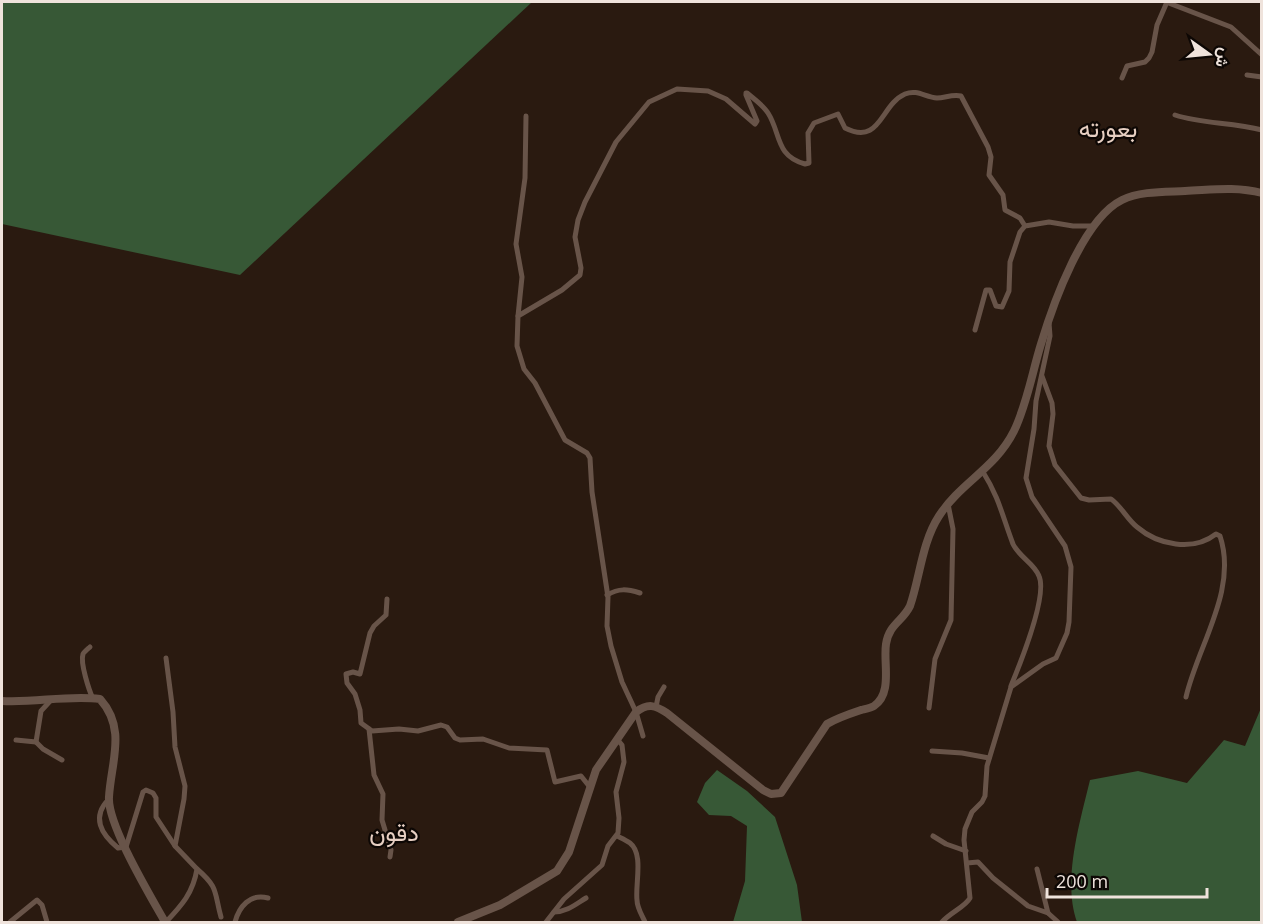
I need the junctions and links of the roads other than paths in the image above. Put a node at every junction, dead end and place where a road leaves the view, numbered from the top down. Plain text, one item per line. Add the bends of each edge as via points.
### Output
1 (1166, 2) edge
2 (1262, 55) edge
3 (1247, 75) dead end
4 (1262, 77) edge
5 (1122, 78) dead end
6 (1175, 115) dead end
7 (526, 116) dead end
8 (1262, 130) edge
9 (1262, 192) edge
10 (1025, 226) junction
11 (1094, 226) junction
12 (518, 316) junction
13 (1050, 318) junction
14 (975, 330) dead end
15 (1042, 376) junction
16 (983, 472) junction
17 (948, 504) junction
18 (640, 593) dead end
19 (607, 595) junction
20 (387, 599) dead end
21 (90, 647) dead end
22 (166, 658) dead end
23 (664, 687) dead end
24 (1011, 687) junction
25 (1186, 698) dead end
26 (52, 699) junction
27 (93, 699) junction
28 (2, 701) edge
29 (656, 707) junction
30 (929, 708) dead end
31 (636, 712) junction
32 (369, 729) junction
33 (644, 736) dead end
34 (616, 738) junction
35 (16, 740) dead end
36 (36, 742) junction
37 (932, 751) dead end
38 (989, 758) junction
39 (62, 760) dead end
40 (590, 786) junction
41 (109, 799) junction
42 (616, 836) junction
43 (933, 836) dead end
44 (175, 846) junction
45 (126, 847) junction
46 (966, 851) junction
47 (390, 857) dead end
48 (967, 863) junction
49 (196, 869) junction
50 (1037, 869) dead end
51 (268, 898) dead end
52 (586, 898) dead end
53 (554, 912) junction
54 (1048, 912) junction
55 (221, 917) dead end
56 (10, 922) edge
57 (47, 922) edge
58 (166, 922) edge
59 (235, 922) edge
60 (458, 922) edge
61 (546, 922) edge
62 (645, 922) edge
63 (942, 922) edge
64 (1058, 922) edge

1 - 2 street via 1231,27
1 - 5 street via 1149,58 1127,66
3 - 4 street
6 - 8 street
7 - 12 street via 525,178 516,244 522,284
9 - 11 main road via 1231,188 1134,196 1116,203
10 - 11 street via 1045,222
10 - 12 street via 1020,218 1005,210 1003,195 989,175 988,147 961,96 934,98 915,92 904,95 894,101 878,125 866,132 845,128 838,114 813,123 808,133 809,163 805,164 781,147 769,115 747,93 755,124 718,94 677,89 645,106 616,142 596,177 576,228 581,268 578,279
10 - 14 street via 1010,262 1005,305 996,306 990,290 986,290
11 - 13 main road
12 - 19 street via 517,346 524,369 565,440 590,458
13 - 15 street
13 - 16 main road via 1015,428
15 - 24 street via 1026,478 1032,497 1069,556 1069,622 1056,658
15 - 25 street via 1052,404 1050,452 1055,465 1081,498 1111,500 1138,528 1175,544 1196,544 1216,534 1220,536 1223,588
16 - 17 main road
16 - 24 street via 1003,510 1015,548 1041,580 1035,617
17 - 29 main road via 929,534 910,606 888,636 885,691 881,698 874,706 826,724 781,793 763,790
17 - 30 street via 953,529 951,620 935,659
18 - 19 street via 627,589
19 - 31 street via 611,646
20 - 32 street via 386,615 370,633 360,674 346,674 361,723
21 - 27 street via 83,660
22 - 44 street via 175,747 185,786
23 - 29 street
24 - 38 street
26 - 27 main road
26 - 28 main road
26 - 36 street via 41,711
27 - 41 main road via 100,699 109,709 116,731
29 - 31 main road via 645,706
31 - 33 street
31 - 34 main road
32 - 40 street via 418,731 441,725 460,740 483,739 509,748 547,750 555,782 581,776
32 - 47 street via 374,775 383,794 382,820
34 - 40 main road
34 - 42 street via 622,745 624,762 616,792
35 - 36 street
36 - 39 street
37 - 38 street
38 - 46 street via 985,796 964,829
40 - 60 main road via 569,852 557,871 500,905
41 - 45 main road
41 - 45 street via 100,810 103,835 118,848
42 - 53 street via 602,865
42 - 62 street via 631,843 638,860 638,910
43 - 46 street
44 - 45 street via 156,817 156,798 146,790
44 - 49 street
45 - 58 main road
46 - 48 street
48 - 54 street via 978,862 1028,906
48 - 63 street via 970,898
49 - 55 street via 213,884
49 - 58 street via 187,900
50 - 54 street
51 - 59 street via 261,896 247,902
52 - 53 street via 570,909
53 - 61 street
54 - 64 street
56 - 57 street via 37,900

